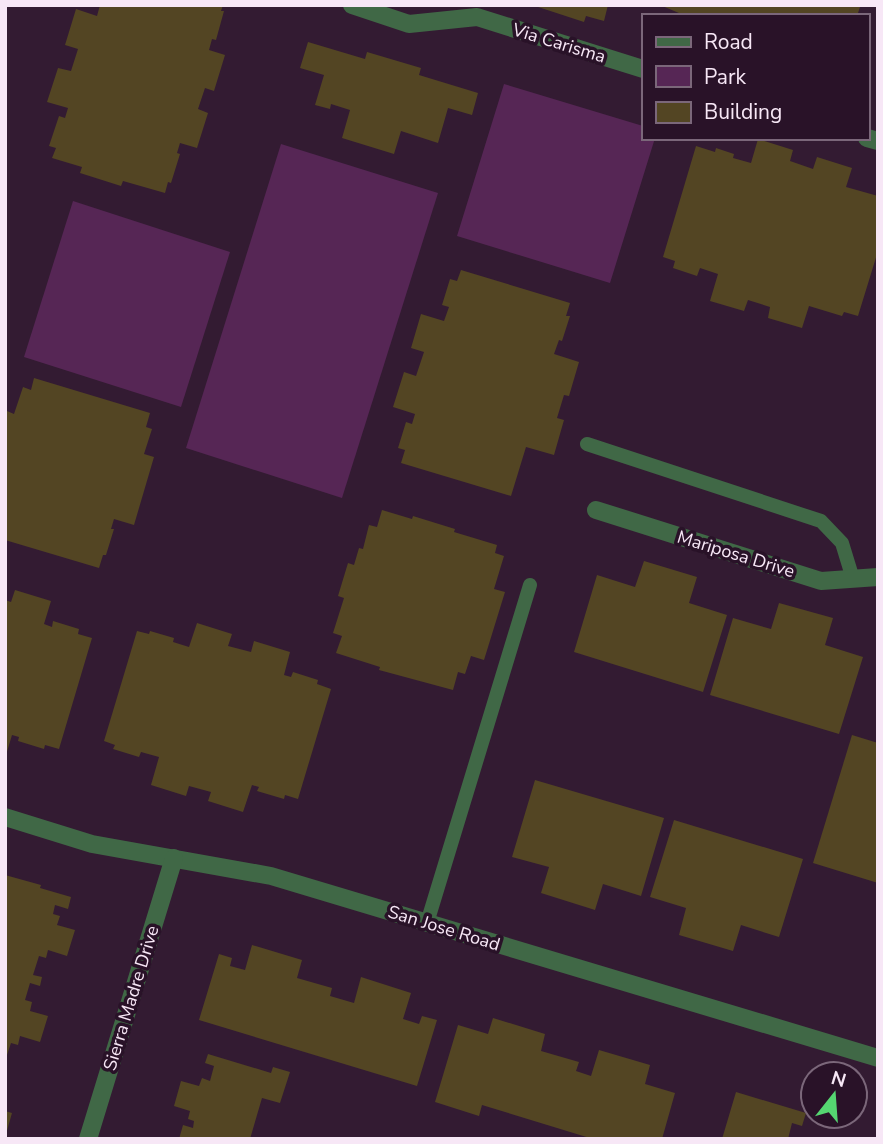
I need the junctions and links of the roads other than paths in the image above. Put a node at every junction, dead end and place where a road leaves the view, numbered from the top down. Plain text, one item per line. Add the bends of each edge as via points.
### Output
1 (352, 5) edge
2 (478, 11) edge
3 (642, 69) edge
4 (587, 444) dead end
5 (596, 510) dead end
6 (878, 577) edge
7 (853, 579) junction
8 (530, 585) dead end
9 (5, 817) edge
10 (174, 858) junction
11 (427, 923) junction
12 (878, 1058) edge
13 (88, 1139) edge

1 - 2 street, Via Carisma via 409,23
2 - 3 street, Via Carisma
4 - 7 lane via 821,521 842,543
5 - 7 street, Mariposa Drive via 821,581
6 - 7 street, Mariposa Drive
8 - 11 lane
9 - 10 street, San Jose Road via 92,844
10 - 11 street, San Jose Road via 271,876
10 - 13 street, Sierra Madre Drive
11 - 12 street, San Jose Road

